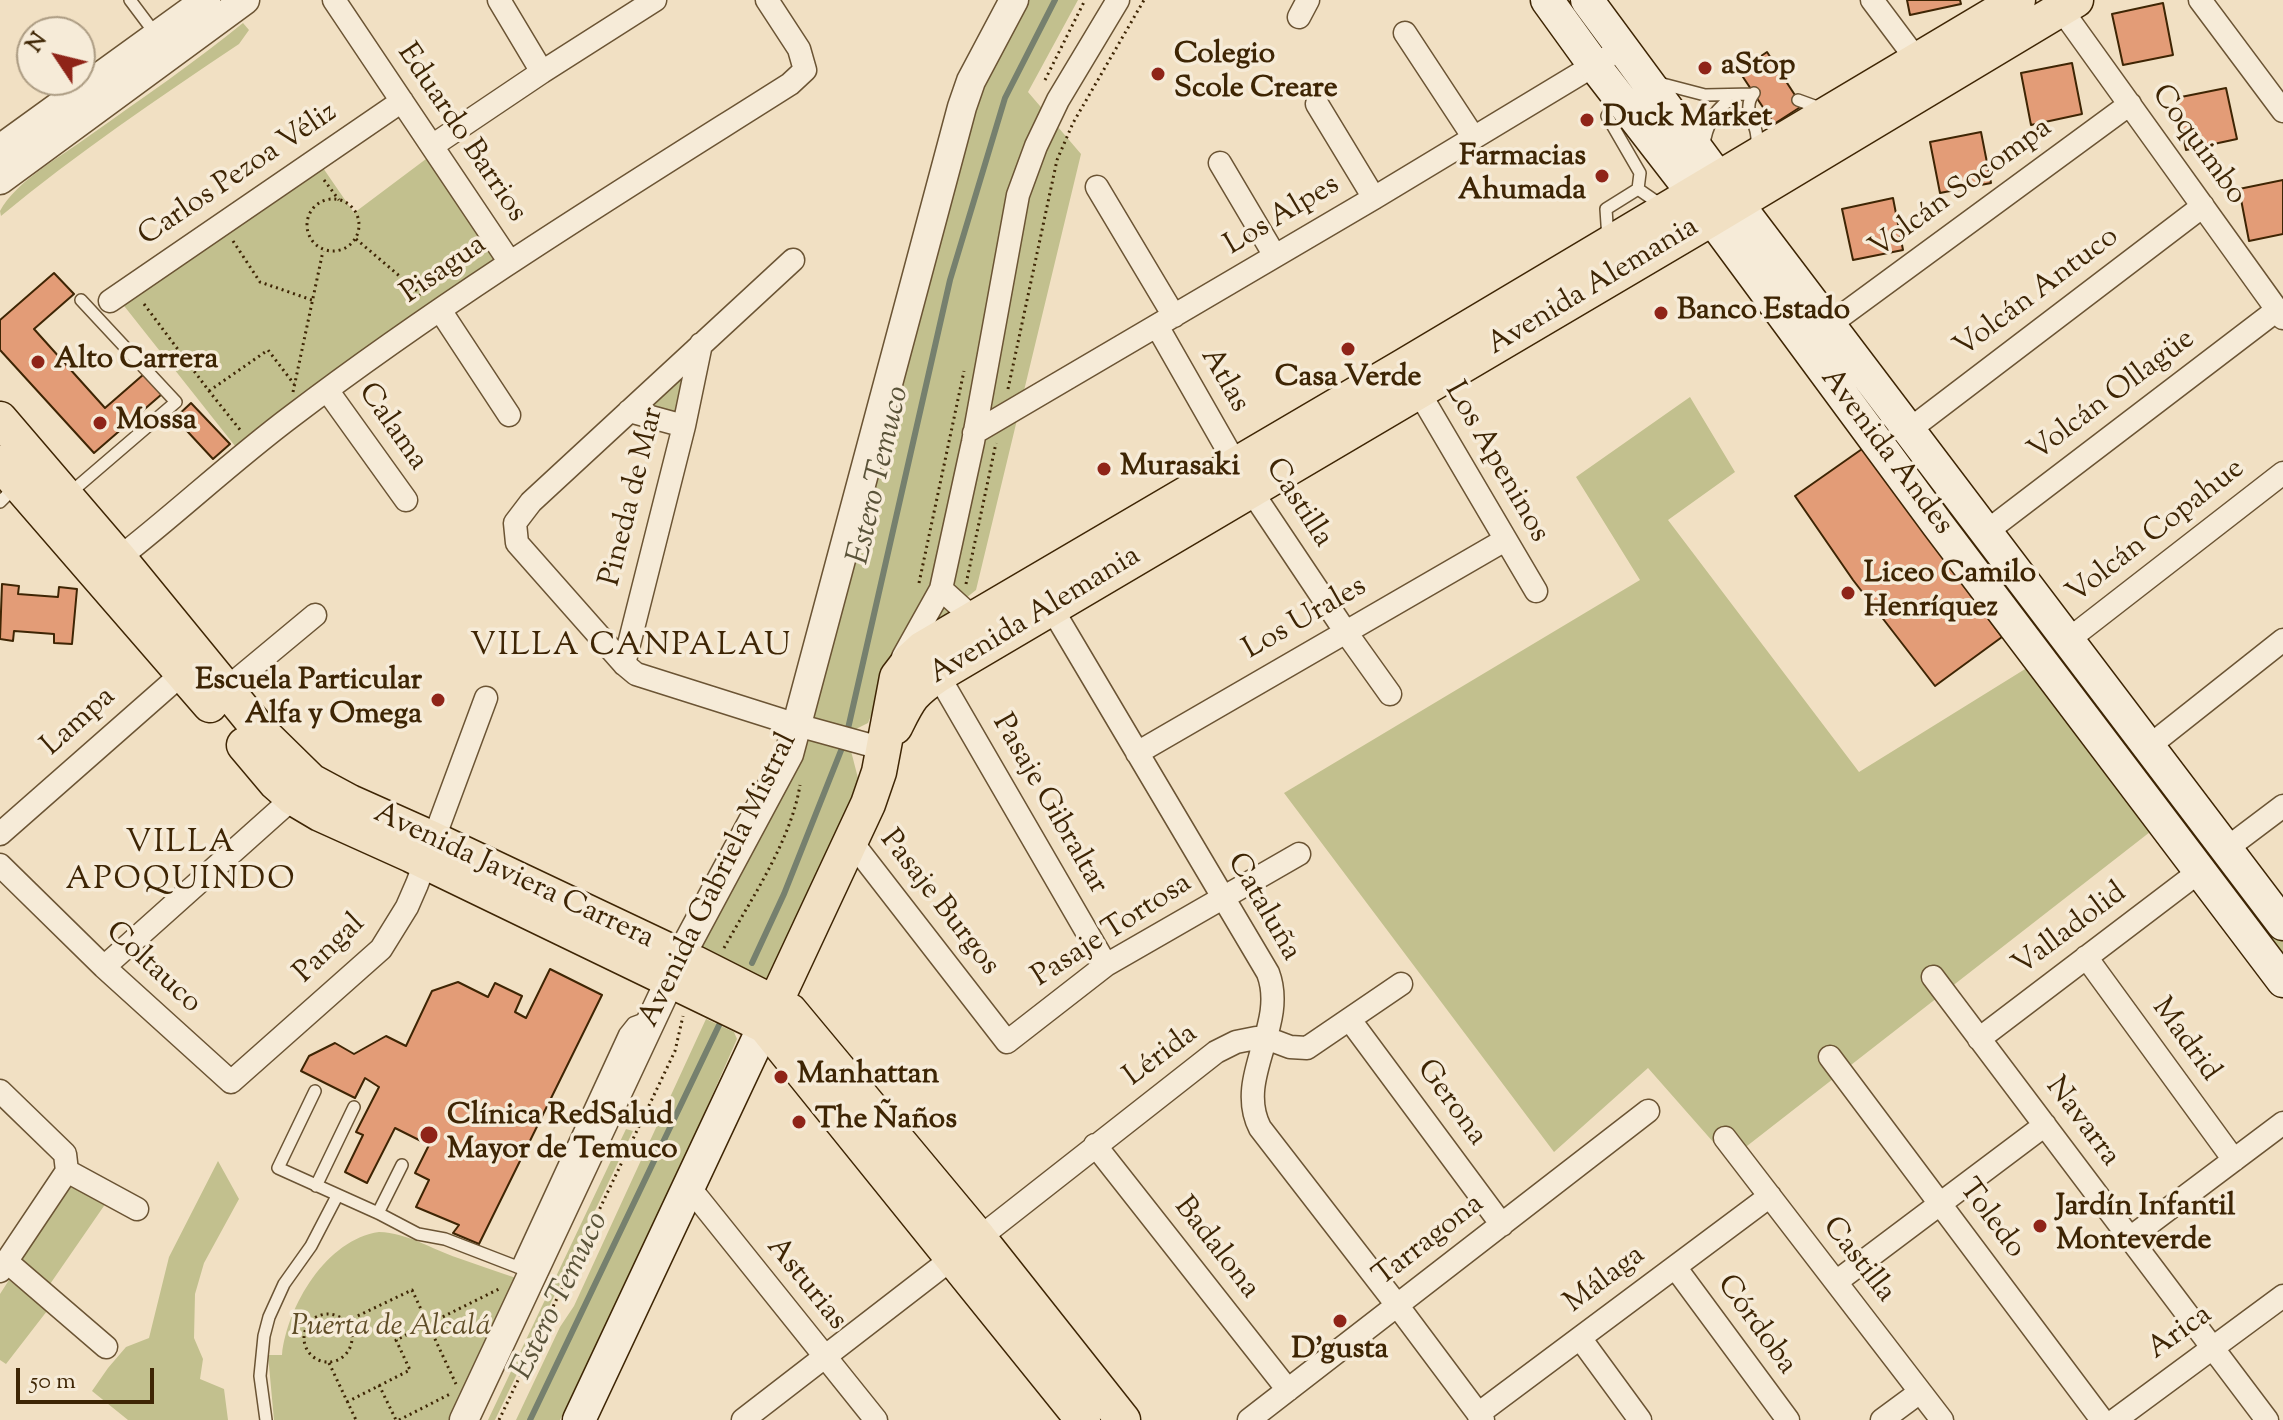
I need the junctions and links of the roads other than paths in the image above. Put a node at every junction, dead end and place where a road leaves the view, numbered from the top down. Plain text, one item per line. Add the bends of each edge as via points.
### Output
1 (130, 0) edge
2 (206, 0) edge
3 (245, 0) edge
4 (334, 0) edge
5 (499, 0) edge
6 (655, 0) edge
7 (767, 0) edge
8 (1014, 0) edge
9 (1118, 0) edge
10 (1547, 0) edge
11 (1587, 0) edge
12 (1872, 0) edge
13 (2018, 0) edge
14 (2200, 0) edge
15 (2066, 3) edge
16 (1405, 33) dead end
17 (157, 36) junction
18 (1608, 57) junction
19 (1917, 60) junction
20 (542, 72) junction
21 (1623, 96) junction
22 (1738, 96) junction
23 (1798, 100) dead end
24 (402, 101) junction
25 (1317, 104) dead end
26 (2130, 104) junction
27 (1837, 108) junction
28 (2283, 111) edge
29 (1631, 132) junction
30 (1474, 138) junction
31 (432, 146) junction
32 (0, 149) edge
33 (1749, 160) junction
34 (1220, 163) dead end
35 (0, 180) edge
36 (1097, 187) dead end
37 (1638, 189) junction
38 (1705, 193) junction
39 (1374, 198) junction
40 (2203, 206) junction
41 (1609, 243) junction
42 (1275, 256) junction
43 (793, 260) dead end
44 (509, 261) junction
45 (81, 300) dead end
46 (110, 301) dead end
47 (440, 310) junction
48 (2280, 314) edge
49 (1166, 321) junction
50 (1829, 325) junction
51 (701, 344) junction
52 (1411, 379) junction
53 (327, 390) junction
54 (629, 411) junction
55 (509, 415) dead end
56 (0, 419) edge
57 (684, 426) junction
58 (1909, 430) junction
59 (974, 433) junction
60 (2283, 473) edge
61 (1243, 477) junction
62 (14, 478) edge
63 (67, 495) junction
64 (406, 500) dead end
65 (1986, 532) junction
66 (1505, 540) junction
67 (119, 558) junction
68 (941, 589) junction
69 (1536, 591) dead end
70 (1044, 595) junction
71 (968, 614) junction
72 (315, 615) dead end
73 (1345, 631) junction
74 (2068, 640) junction
75 (2283, 640) edge
76 (624, 664) junction
77 (192, 665) junction
78 (938, 675) junction
79 (897, 677) junction
80 (226, 689) junction
81 (1390, 694) dead end
82 (486, 698) dead end
83 (805, 727) junction
84 (875, 747) junction
85 (2148, 747) junction
86 (1137, 753) junction
87 (293, 798) junction
88 (2283, 806) edge
89 (0, 834) edge
90 (851, 841) junction
91 (2226, 849) junction
92 (428, 850) junction
93 (1299, 854) dead end
94 (0, 865) edge
95 (2200, 871) junction
96 (1222, 896) junction
97 (2283, 924) edge
98 (2086, 957) junction
99 (1106, 965) junction
100 (104, 967) junction
101 (675, 968) junction
102 (1933, 977) dead end
103 (2283, 981) edge
104 (1401, 984) dead end
105 (770, 1014) junction
106 (1350, 1020) junction
107 (1266, 1038) junction
108 (1979, 1039) junction
109 (1007, 1042) joint
110 (1830, 1057) dead end
111 (231, 1082) joint
112 (0, 1091) edge
113 (315, 1091) dead end
114 (354, 1107) dead end
115 (1648, 1111) dead end
116 (2283, 1123) edge
117 (2045, 1125) junction
118 (1725, 1138) dead end
119 (1095, 1145) junction
120 (2234, 1160) junction
121 (66, 1162) junction
122 (402, 1165) dead end
123 (316, 1186) junction
124 (689, 1187) junction
125 (337, 1196) junction
126 (1770, 1196) junction
127 (1940, 1203) junction
128 (137, 1209) dead end
129 (378, 1213) junction
130 (1502, 1225) junction
131 (2130, 1238) junction
132 (955, 1243) junction
133 (3, 1266) edge
134 (1675, 1267) junction
135 (526, 1275) junction
136 (1836, 1282) junction
137 (2283, 1296) edge
138 (1397, 1305) junction
139 (1580, 1338) junction
140 (106, 1347) dead end
141 (2213, 1348) junction
142 (824, 1356) junction
143 (1288, 1390) junction
144 (1920, 1392) junction
145 (1480, 1417) edge
146 (266, 1420) edge
147 (464, 1420) edge
148 (579, 1420) edge
149 (743, 1420) edge
150 (876, 1420) edge
151 (1083, 1420) edge
152 (1123, 1420) edge
153 (1249, 1420) edge
154 (1640, 1420) edge
155 (1788, 1420) edge
156 (1882, 1420) edge
157 (1942, 1420) edge
158 (2102, 1420) edge
159 (2115, 1420) edge
160 (2267, 1420) edge

1 - 17 lane
2 - 17 street
3 - 35 street
4 - 24 street, Eduardo Barrios
5 - 20 street
6 - 20 street
7 - 44 street, Pisagua via 799,49 805,70
8 - 83 street, Avenida Gabriela Mistral via 962,107
9 - 59 street via 1058,100 1018,195
10 - 18 main road, Avenida Andes
11 - 18 main road, Avenida Andes
12 - 19 street
13 - 19 main road, Avenida Alemania
14 - 28 street
15 - 26 street, Coquimbo
15 - 38 main road, Avenida Alemania
16 - 30 street
17 - 32 street
18 - 21 main road, Avenida Andes
18 - 30 street, Los Alpes
19 - 27 main road, Avenida Alemania
20 - 31 street
21 - 22 lane via 1665,86
21 - 29 main road, Avenida Andes
21 - 38 main road, Avenida Andes
22 - 33 lane via 1754,94 1748,109 1758,140
22 - 38 lane via 1714,114 1705,135
23 - 27 lane
24 - 31 street, Eduardo Barrios
24 - 46 street, Carlos Pezoa Véliz
25 - 39 street
26 - 40 street, Coquimbo
26 - 50 street, Volcán Socompa
27 - 33 main road, Avenida Alemania
29 - 37 lane
29 - 38 main road, Avenida Andes
30 - 39 street, Los Alpes
31 - 44 street, Eduardo Barrios
33 - 38 main road, Avenida Alemania
34 - 42 street
36 - 49 street, Atlas
37 - 38 lane
37 - 41 lane via 1606,209
38 - 41 main road, Avenida Alemania
38 - 50 main road, Avenida Andes
38 - 52 main road, Avenida Alemania
38 - 95 main road, Avenida Andes via 1938,525
39 - 42 street, Los Alpes
40 - 48 street, Coquimbo
40 - 58 street, Volcán Antuco
41 - 52 main road, Avenida Alemania
42 - 49 street, Los Alpes
43 - 51 street
44 - 47 street, Pisagua
45 - 63 lane via 176,402
47 - 53 street, Pisagua
47 - 55 street
48 - 65 street, Volcán Ollagüe
49 - 59 street, Los Alpes
49 - 61 street, Atlas
50 - 58 main road, Avenida Andes
51 - 54 street
51 - 57 street, Pineda de Mar
52 - 61 main road, Avenida Alemania
52 - 66 street, Los Apeninos
53 - 64 street, Calama
53 - 67 street, Pisagua
54 - 57 street
54 - 76 street via 515,523 517,543
56 - 62 main road, Avenida Javiera Carrera
57 - 76 street, Pineda de Mar
58 - 65 main road, Avenida Andes
59 - 68 street
60 - 74 street, Volcán Copahue
61 - 70 main road, Avenida Alemania
61 - 73 street, Castilla
62 - 63 main road, Avenida Javiera Carrera
62 - 77 main road, Avenida Javiera Carrera
63 - 67 main road, Avenida Javiera Carrera
65 - 74 main road, Avenida Andes
66 - 69 street, Los Apeninos
66 - 73 street, Los Urales
67 - 77 main road, Avenida Javiera Carrera
68 - 71 street
68 - 79 street
70 - 71 main road, Avenida Alemania
70 - 78 main road, Avenida Alemania
70 - 86 street, Cataluña
71 - 79 main road, Avenida Alemania via 922,649
72 - 80 street
73 - 81 street, Castilla
73 - 86 street, Los Urales
74 - 85 main road, Avenida Andes
75 - 85 street
76 - 83 street via 636,674
77 - 80 main road, Avenida Javiera Carrera
77 - 87 main road, Avenida Javiera Carrera via 269,774
77 - 89 street, Lampa
78 - 84 main road, Avenida Alemania via 916,690
78 - 99 street, Pasaje Gibraltar
79 - 84 main road, Avenida Alemania
80 - 92 main road, Avenida Javiera Carrera via 311,781
82 - 92 street, Pangal
83 - 84 street
83 - 101 street, Avenida Gabriela Mistral
84 - 90 main road via 868,804
85 - 91 main road, Avenida Andes
86 - 96 street, Cataluña
87 - 92 main road, Avenida Javiera Carrera via 337,823
87 - 100 street
88 - 91 street
90 - 105 main road
90 - 109 street, Pasaje Burgos
91 - 97 main road, Avenida Andes
92 - 101 main road, Avenida Javiera Carrera
92 - 111 street, Pangal via 407,907 381,949
93 - 96 street, Pasaje Tortosa
94 - 100 street, Coltauco
95 - 98 street, Valladolid
95 - 103 main road, Avenida Andes
96 - 99 street, Pasaje Tortosa
96 - 107 street, Cataluña via 1272,983
98 - 108 street, Valladolid
98 - 120 street, Madrid
99 - 109 street, Pasaje Tortosa
100 - 111 street, Coltauco
101 - 105 main road, Avenida Javiera Carrera
101 - 135 street, Avenida Gabriela Mistral via 604,1099
102 - 108 street, Navarra
104 - 106 street, Lérida
105 - 124 main road
105 - 132 main road, Avenida Javiera Carrera
105 - 132 main road, Avenida Javiera Carrera via 790,1011
106 - 107 street, Lérida via 1307,1048
106 - 130 street, Gerona
107 - 119 street, Lérida via 1246,1039 1216,1052
107 - 138 street, Cataluña via 1252,1090 1255,1118
108 - 117 street, Navarra
110 - 127 street, Toledo
112 - 121 street
113 - 123 lane via 278,1168
114 - 123 lane
115 - 130 street, Tarragona
116 - 120 street
117 - 127 street
117 - 131 street, Navarra
118 - 126 street, Castilla
119 - 132 street, Lérida
119 - 143 street, Badalona
120 - 131 street
121 - 128 street
121 - 133 street
122 - 129 lane
123 - 125 lane
124 - 142 street, Asturias
124 - 148 main road
125 - 129 lane
125 - 146 lane via 269,1317 260,1376
126 - 134 street, Málaga
126 - 136 street, Castilla
127 - 136 street
127 - 158 street, Toledo
129 - 135 lane
130 - 138 street, Tarragona
131 - 141 street, Navarra
132 - 142 street, Lérida
132 - 151 main road, Avenida Javiera Carrera
132 - 152 main road, Avenida Javiera Carrera
133 - 140 street
134 - 139 street, Málaga
134 - 155 street, Córdoba
135 - 147 street, Avenida Gabriela Mistral
136 - 144 street, Castilla
137 - 141 street, Arica
138 - 143 street, Tarragona
138 - 145 street, Cataluña
139 - 145 street, Málaga
139 - 154 street
141 - 159 street, Arica
141 - 160 street, Navarra
142 - 149 street, Lérida
142 - 150 street, Asturias
143 - 153 street, Tarragona
144 - 156 street
144 - 157 street, Castilla

